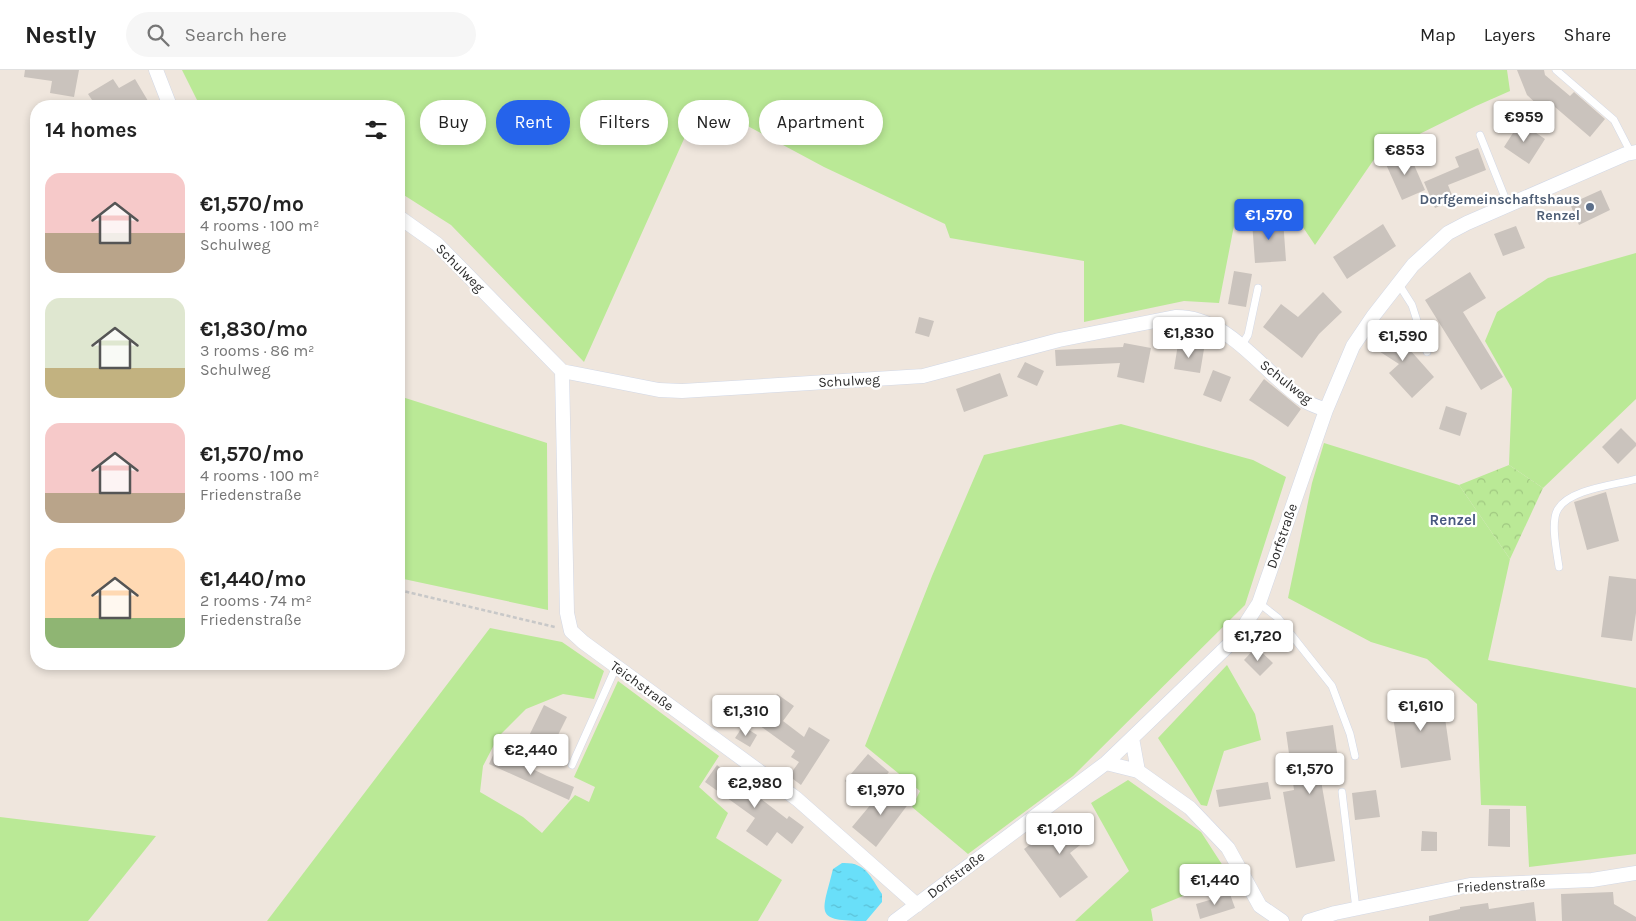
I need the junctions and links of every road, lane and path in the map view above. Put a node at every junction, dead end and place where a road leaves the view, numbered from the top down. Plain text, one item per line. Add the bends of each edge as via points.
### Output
1 (156, 70) edge
2 (1556, 70) edge
3 (168, 100) edge
4 (1480, 135) dead end
5 (1634, 152) edge
6 (1508, 205) junction
7 (405, 221) edge
8 (1398, 283) junction
9 (1258, 288) dead end
10 (1240, 346) junction
11 (1427, 352) dead end
12 (562, 371) junction
13 (1326, 410) junction
14 (1636, 480) edge
15 (1559, 567) dead end
16 (405, 591) edge
17 (1259, 603) junction
18 (571, 631) junction
19 (616, 667) junction
20 (1132, 738) junction
21 (1355, 756) dead end
22 (1106, 763) junction
23 (572, 765) dead end
24 (1138, 771) junction
25 (1342, 792) dead end
26 (1636, 873) edge
27 (917, 905) junction
28 (1356, 910) junction
29 (895, 921) edge
30 (1282, 921) edge
31 (1309, 921) edge

1 - 3 street
2 - 5 lane via 1614,120
4 - 6 lane
5 - 6 street, Dorfstraße
6 - 8 street, Dorfstraße via 1448,233 1430,247
7 - 12 street, Schulweg via 437,244
8 - 11 lane via 1412,305
8 - 13 street, Dorfstraße via 1354,346
9 - 10 lane via 1248,335
10 - 12 street, Schulweg via 1202,320 1175,317 1059,340 923,376 682,391 659,390
10 - 13 street, Schulweg via 1305,401
12 - 18 street via 567,613
13 - 17 street, Dorfstraße
14 - 15 lane via 1590,490 1567,499 1556,510 1554,536
16 - 18 path
17 - 20 street, Dorfstraße via 1237,637
17 - 21 lane via 1278,618 1332,686
18 - 19 street, Teichstraße
19 - 23 lane
19 - 27 street, Teichstraße via 797,799
20 - 22 street, Dorfstraße
20 - 24 street
22 - 24 street
22 - 27 street, Dorfstraße
24 - 30 street via 1196,814 1228,848 1260,906
25 - 28 lane
26 - 28 street, Friedenstraße via 1592,880 1470,885
27 - 29 street, Dorfstraße
28 - 31 street, Friedenstraße

